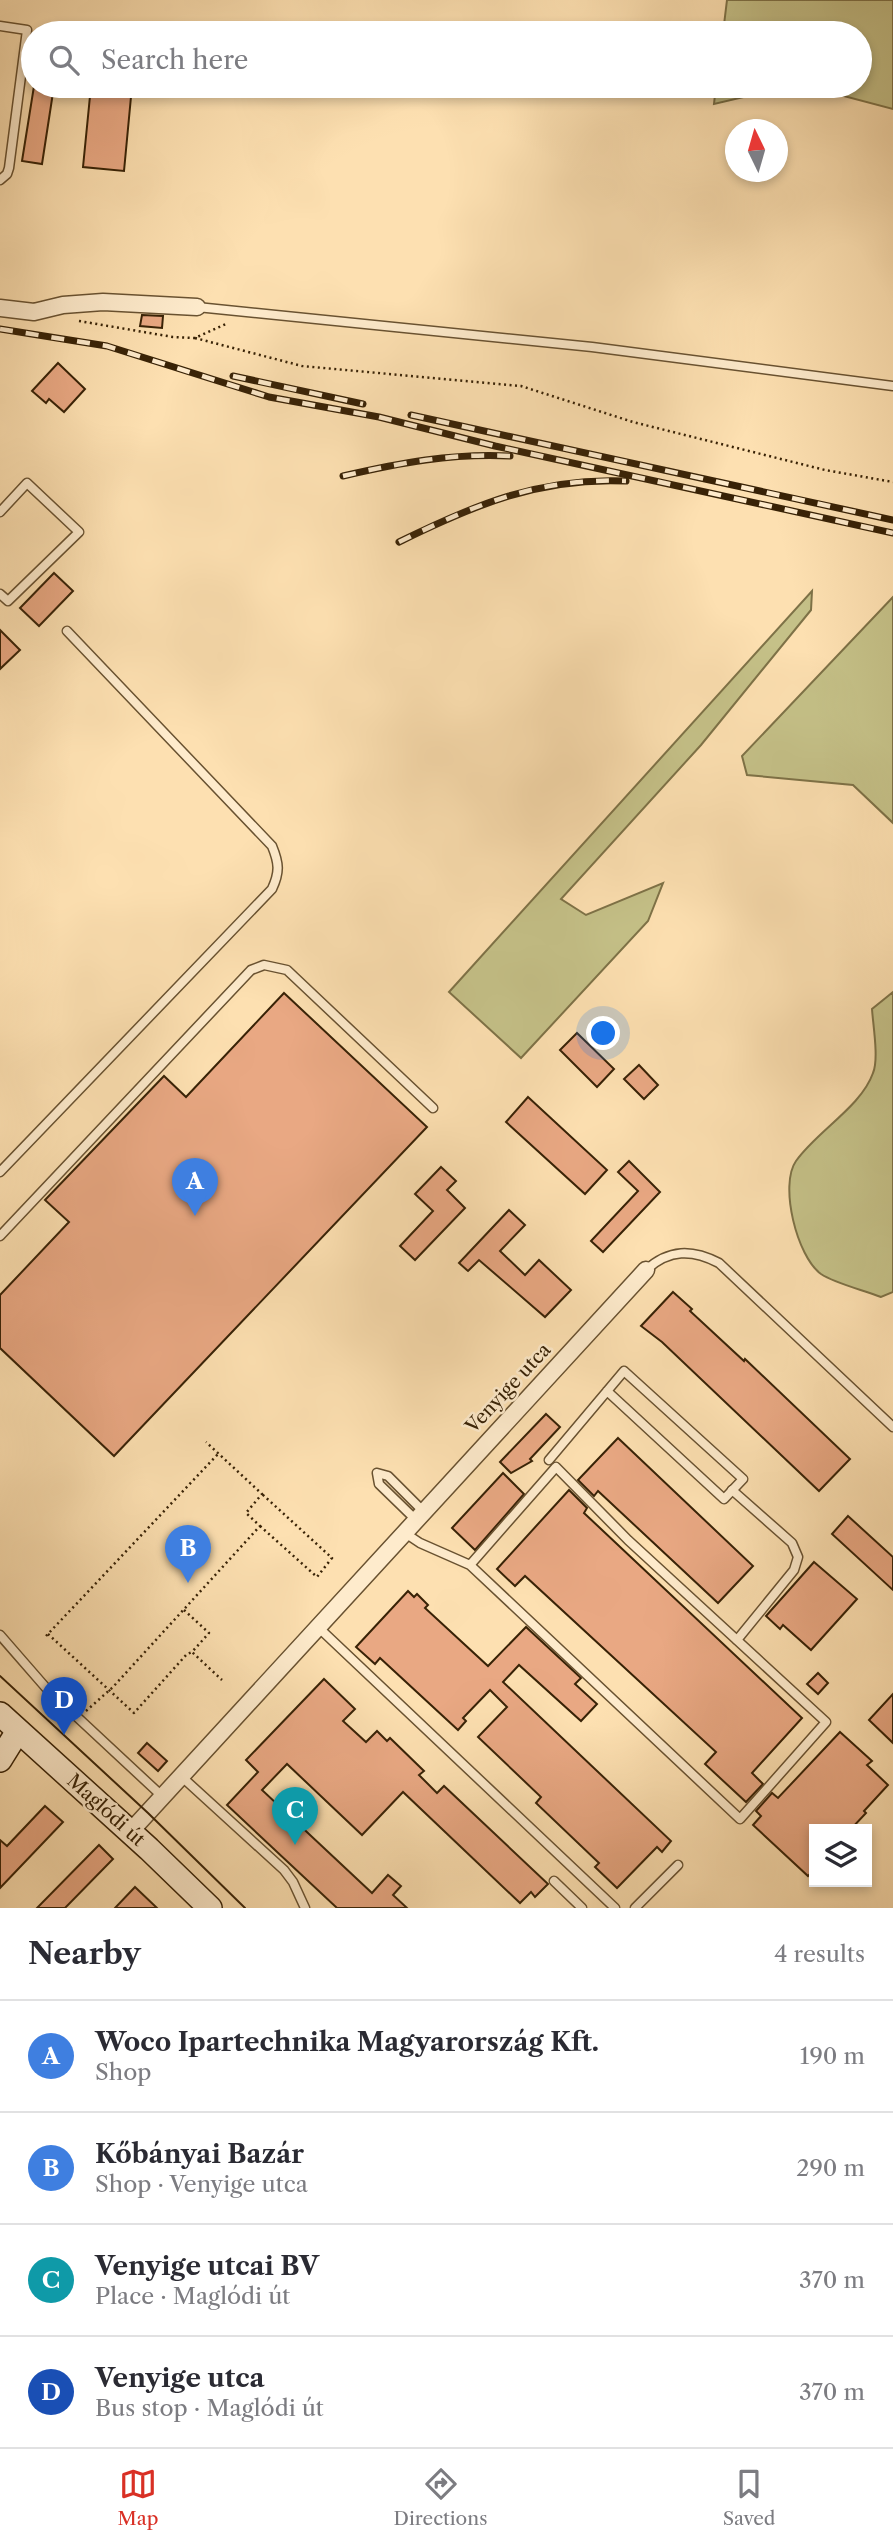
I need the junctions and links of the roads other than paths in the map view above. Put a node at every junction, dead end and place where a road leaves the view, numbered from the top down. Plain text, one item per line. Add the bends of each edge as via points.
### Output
1 (0, 26) edge
2 (21, 29) edge
3 (21, 76) edge
4 (0, 180) edge
5 (197, 307) joint
6 (0, 308) edge
7 (893, 386) edge
8 (0, 512) edge
9 (0, 594) edge
10 (67, 631) dead end
11 (433, 1108) dead end
12 (0, 1172) edge
13 (0, 1236) edge
14 (646, 1270) joint
15 (607, 1391) junction
16 (893, 1427) edge
17 (549, 1460) dead end
18 (732, 1490) junction
19 (419, 1515) junction
20 (405, 1532) junction
21 (470, 1565) junction
22 (319, 1628) junction
23 (0, 1634) edge
24 (737, 1640) junction
25 (0, 1714) edge
26 (18, 1731) junction
27 (0, 1760) edge
28 (182, 1777) junction
29 (163, 1797) junction
30 (130, 1832) junction
31 (678, 1865) dead end
32 (554, 1881) dead end
33 (210, 1908) edge
34 (305, 1908) edge
35 (582, 1908) edge
36 (615, 1908) edge
37 (635, 1908) edge

1 - 2 lane
3 - 4 lane via 9,168
5 - 6 street via 103,302 34,312
5 - 7 lane via 592,347
8 - 9 lane via 27,483 79,532 8,601
10 - 12 lane via 272,846 279,875 272,889
11 - 13 lane via 287,970 264,965 251,970
14 - 16 lane, Venyige utca via 674,1253 698,1253 719,1263
14 - 19 street, Venyige utca
15 - 17 lane
15 - 18 lane via 724,1499
15 - 18 lane via 624,1371 743,1479
18 - 24 lane via 792,1543 798,1557 794,1570
19 - 19 lane via 388,1476 377,1473 379,1484
19 - 20 street, Venyige utca
20 - 21 lane
20 - 22 street, Venyige utca
21 - 24 lane via 556,1467
21 - 24 lane via 740,1819 827,1722
22 - 28 street, Venyige utca
22 - 36 lane
23 - 29 lane via 47,1689
25 - 26 street, Maglódi út
26 - 27 street
26 - 30 street, Maglódi út
28 - 29 street, Venyige utca
28 - 34 lane via 284,1870
29 - 30 street, Venyige utca
30 - 33 street, Maglódi út
31 - 37 lane
32 - 35 lane

